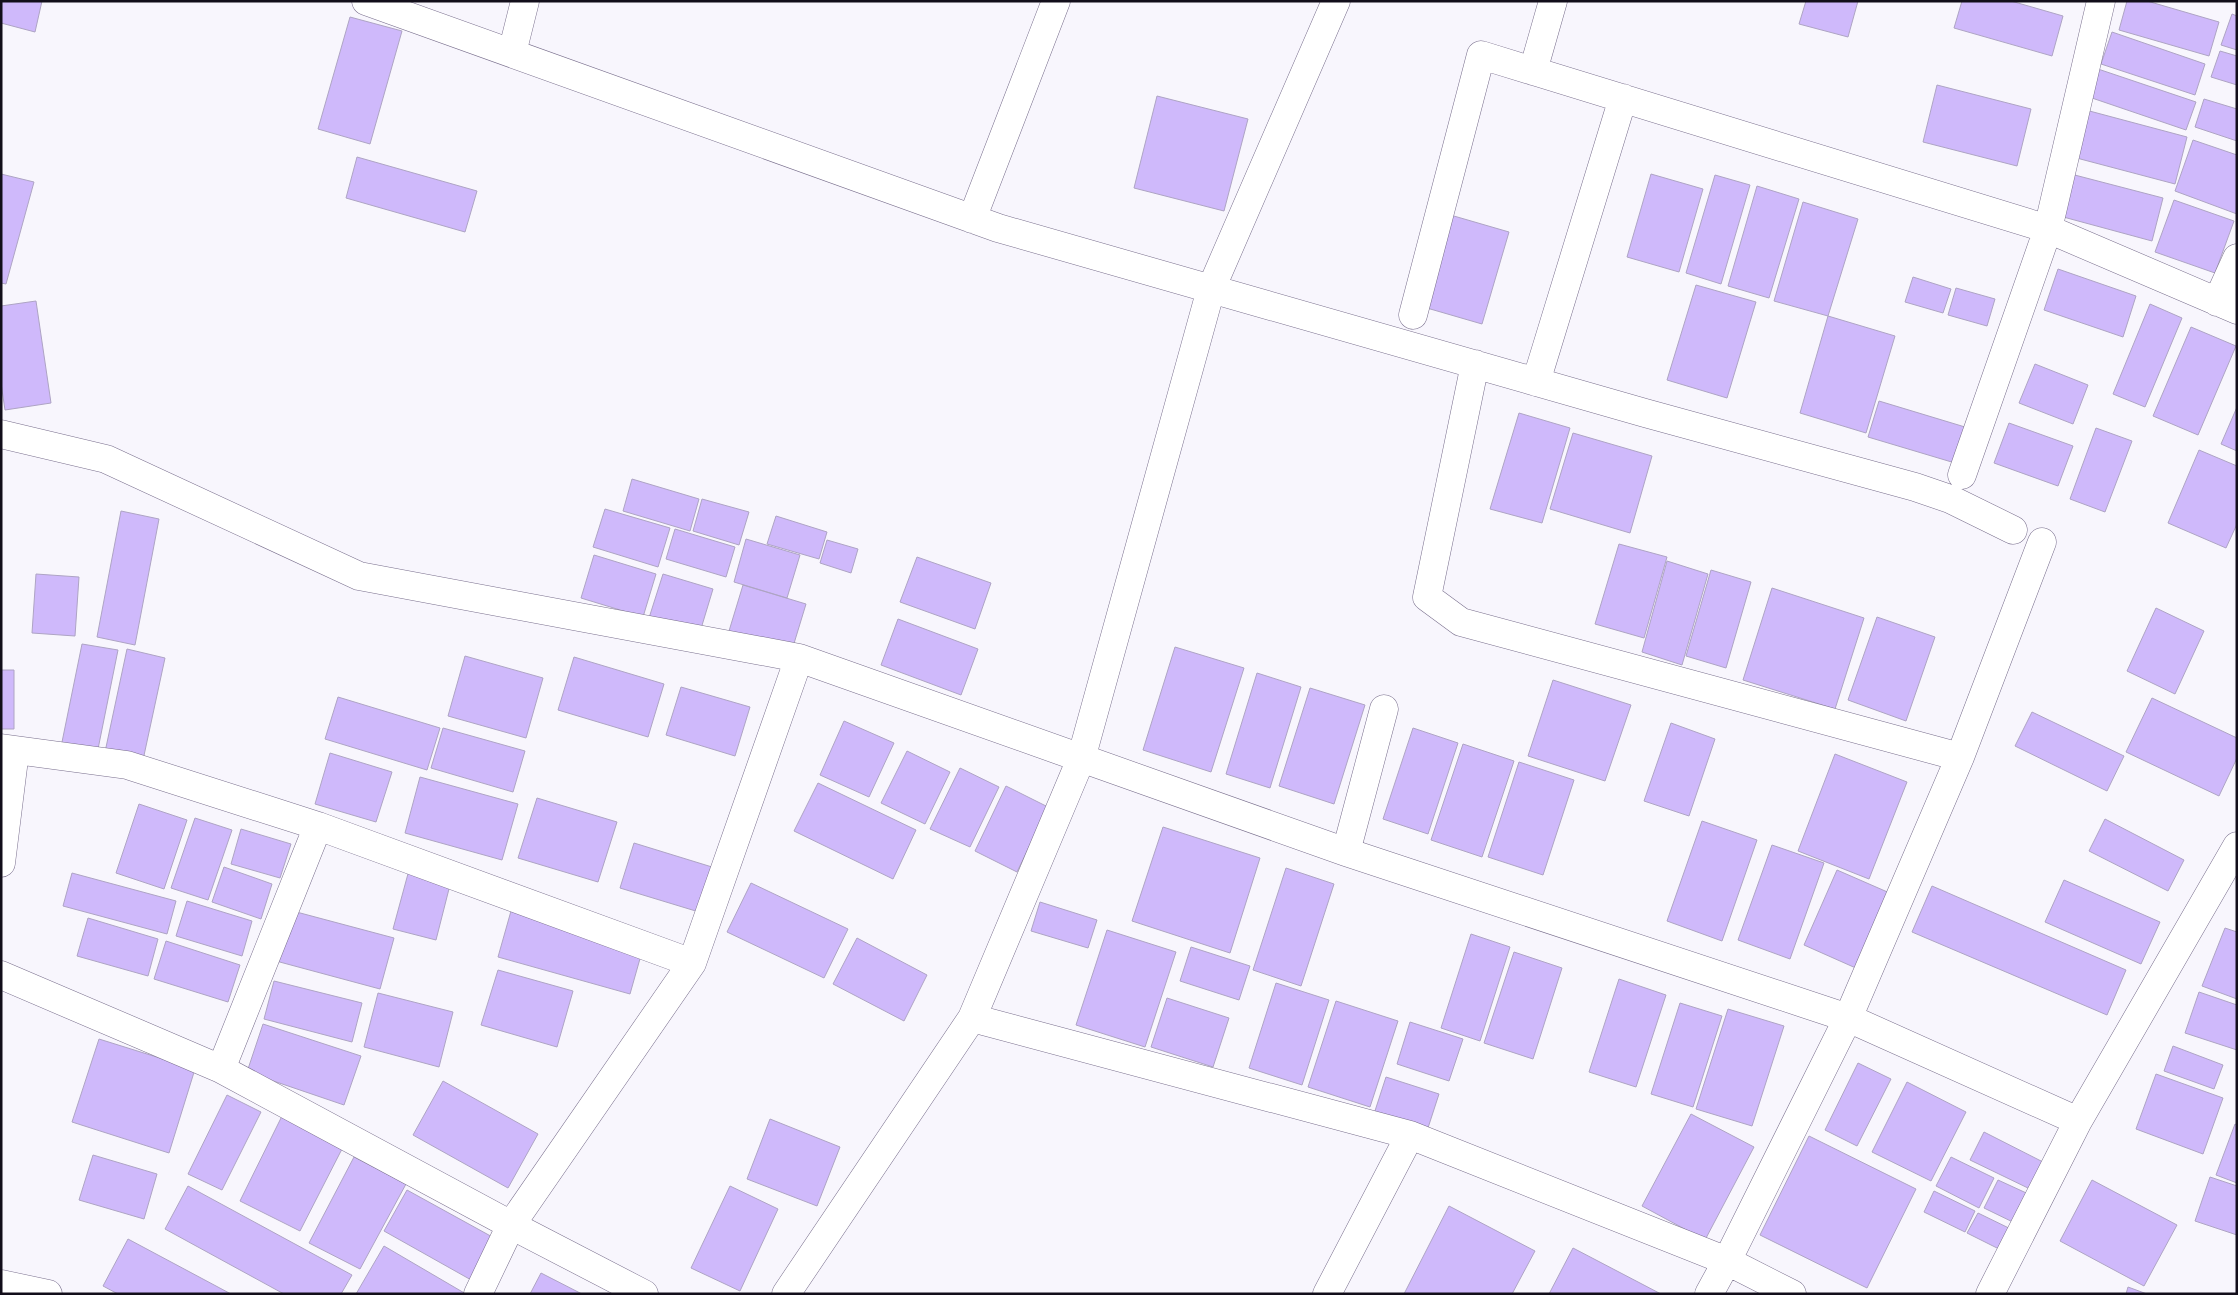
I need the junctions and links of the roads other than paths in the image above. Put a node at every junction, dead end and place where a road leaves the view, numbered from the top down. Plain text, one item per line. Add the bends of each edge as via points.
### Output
1 (366, 1) edge
2 (525, 1) edge
3 (1056, 1) edge
4 (1336, 1) edge
5 (1553, 1) edge
6 (2101, 1) edge
7 (512, 53) junction
8 (1533, 71) junction
9 (1623, 98) junction
10 (972, 219) junction
11 (2048, 229) junction
12 (2237, 258) edge
13 (1211, 289) junction
14 (2227, 306) edge
15 (1414, 315) dead end
16 (1475, 364) junction
17 (1536, 382) junction
18 (1, 434) edge
19 (1962, 475) dead end
20 (2013, 530) dead end
21 (2042, 542) dead end
22 (799, 658) junction
23 (1384, 709) dead end
24 (8, 750) edge
25 (1960, 757) junction
26 (1081, 759) junction
27 (318, 826) junction
28 (2237, 846) edge
29 (1346, 852) junction
30 (1, 863) edge
31 (692, 963) junction
32 (1, 975) edge
33 (972, 1018) junction
34 (1848, 1018) junction
35 (221, 1069) junction
36 (2078, 1121) junction
37 (1410, 1135) junction
38 (511, 1225) junction
39 (1727, 1261) junction
40 (1, 1284) edge
41 (48, 1294) edge
42 (478, 1294) edge
43 (644, 1294) edge
44 (786, 1294) edge
45 (1327, 1294) edge
46 (1709, 1294) edge
47 (1792, 1294) edge
48 (1990, 1294) edge

1 - 7 street
2 - 7 street
3 - 10 street
4 - 13 street
5 - 8 street
6 - 11 street
7 - 10 street
8 - 9 street
8 - 15 street via 1481,55
9 - 11 street
9 - 17 street
10 - 13 street
11 - 14 street
11 - 19 street
12 - 14 street
13 - 16 street
13 - 26 street
16 - 17 street
16 - 25 street via 1427,597 1461,622
17 - 20 street via 1915,487 1950,499
18 - 22 street via 106,459 359,576
21 - 25 street
22 - 26 street
22 - 31 street
23 - 29 street
24 - 27 street via 127,765
24 - 30 street
25 - 34 street
26 - 29 street
26 - 33 street
27 - 31 street
27 - 35 street
28 - 36 street
29 - 34 street
31 - 38 street
32 - 35 street
33 - 37 street
33 - 44 street
34 - 36 street
34 - 39 street
35 - 38 street
36 - 48 street
37 - 39 street
37 - 45 street
38 - 42 street
38 - 43 street
39 - 46 street
39 - 47 street
40 - 41 street

